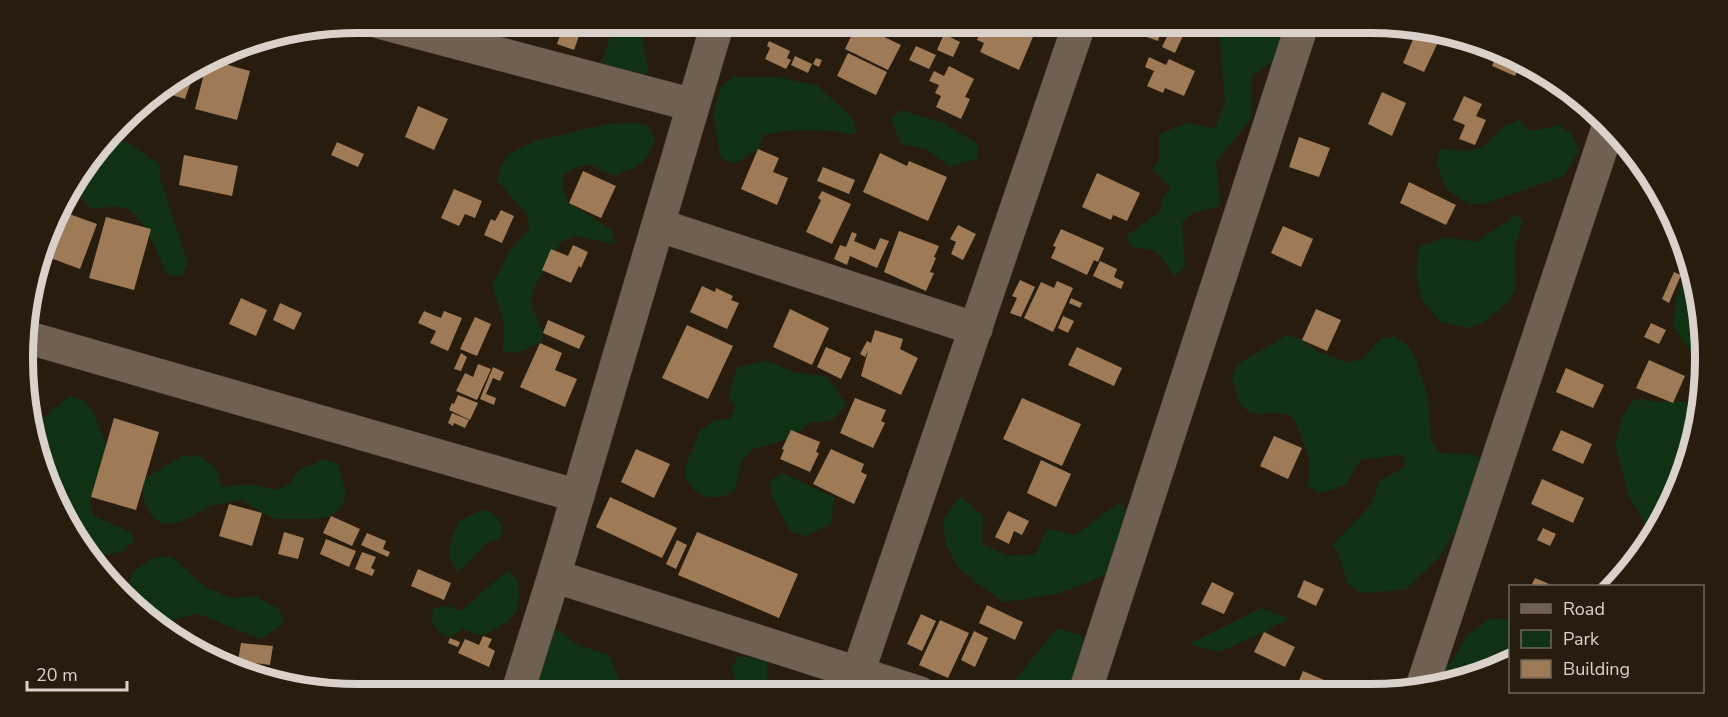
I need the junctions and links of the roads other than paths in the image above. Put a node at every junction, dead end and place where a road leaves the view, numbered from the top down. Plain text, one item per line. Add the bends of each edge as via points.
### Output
1 (421, 33) edge
2 (715, 33) edge
3 (1076, 33) edge
4 (1299, 33) edge
5 (693, 105) junction
6 (1606, 135) edge
7 (658, 225) junction
8 (976, 329) junction
9 (34, 339) edge
10 (578, 496) junction
11 (554, 576) junction
12 (1425, 679) edge
13 (855, 683) edge
14 (521, 684) edge
15 (1088, 684) edge

1 - 5 street
2 - 5 street
3 - 8 street
4 - 15 street
5 - 7 street
6 - 12 street
7 - 8 street
7 - 10 street
8 - 13 street
9 - 10 street
10 - 11 street
11 - 13 street
11 - 14 street

